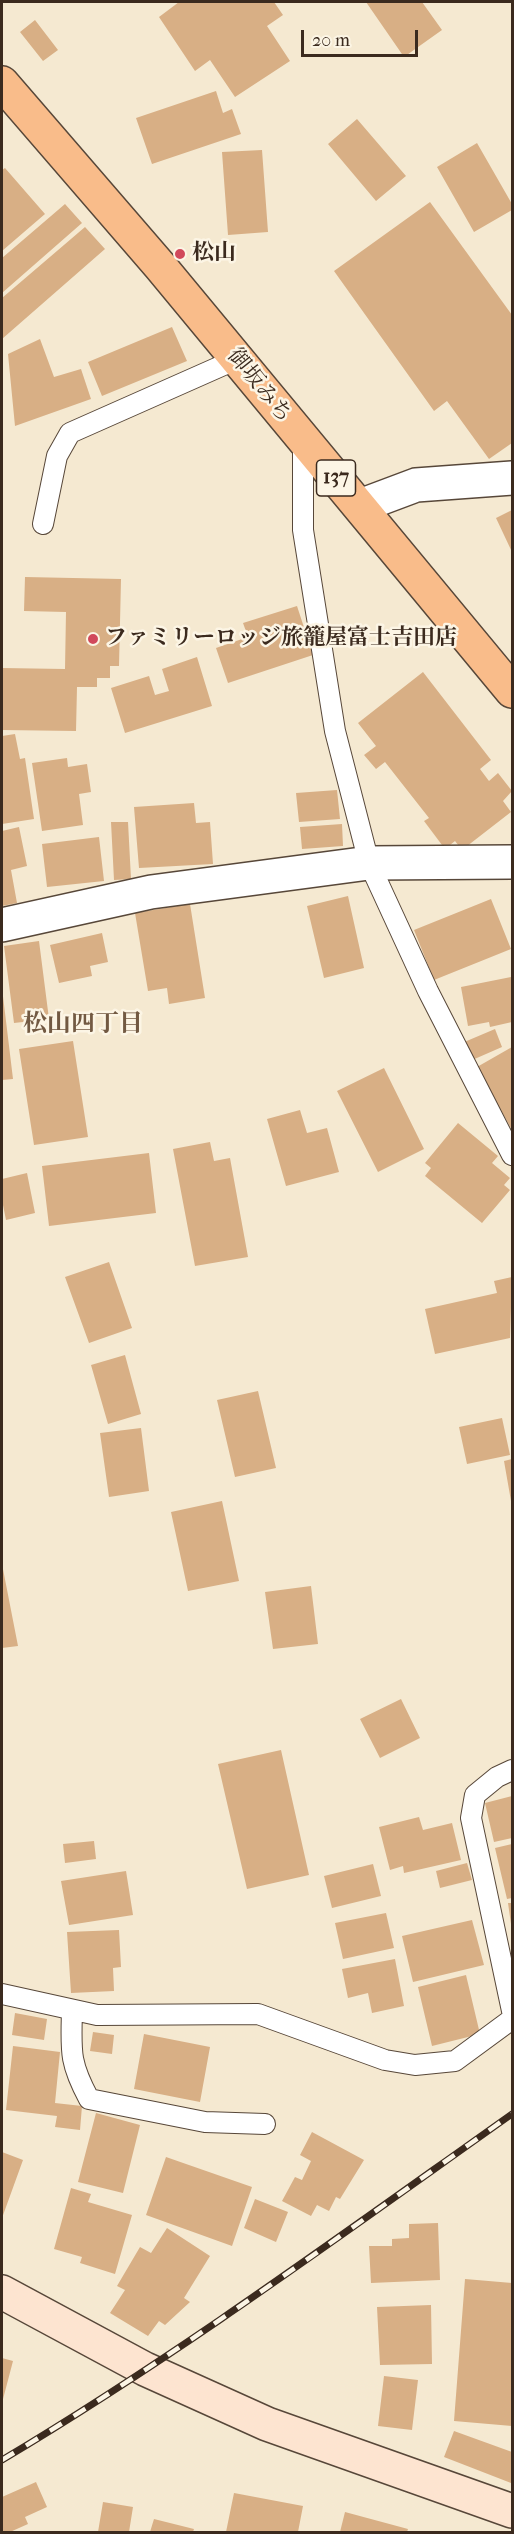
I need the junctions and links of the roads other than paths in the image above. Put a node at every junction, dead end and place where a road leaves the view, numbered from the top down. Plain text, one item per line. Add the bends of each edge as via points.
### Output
1 (2, 83) edge
2 (237, 359) junction
3 (303, 440) junction
4 (513, 478) edge
5 (360, 506) junction
6 (44, 524) dead end
7 (513, 691) edge
8 (513, 862) edge
9 (369, 863) junction
10 (2, 926) edge
11 (513, 1155) edge
12 (513, 1770) edge
13 (2, 1994) edge
14 (72, 2010) junction
15 (513, 2011) edge
16 (513, 2019) edge
17 (265, 2124) dead end
18 (2, 2292) edge
19 (513, 2511) edge

1 - 2 highway, 御坂みち / 137
2 - 3 highway, 御坂みち / 137
2 - 6 lane via 70,433 57,456
3 - 5 highway, 御坂みち / 137
3 - 9 lane via 303,530 335,731
4 - 5 street via 416,484
5 - 7 highway, 御坂みち / 137
8 - 9 street
9 - 10 street via 151,892
9 - 11 lane via 428,991
12 - 15 lane via 474,1795 471,1818
13 - 14 lane
14 - 16 lane via 97,2015 258,2014 385,2060 415,2065 455,2061
14 - 17 lane via 71,2055 89,2098 205,2122
18 - 19 street via 145,2369 267,2424

